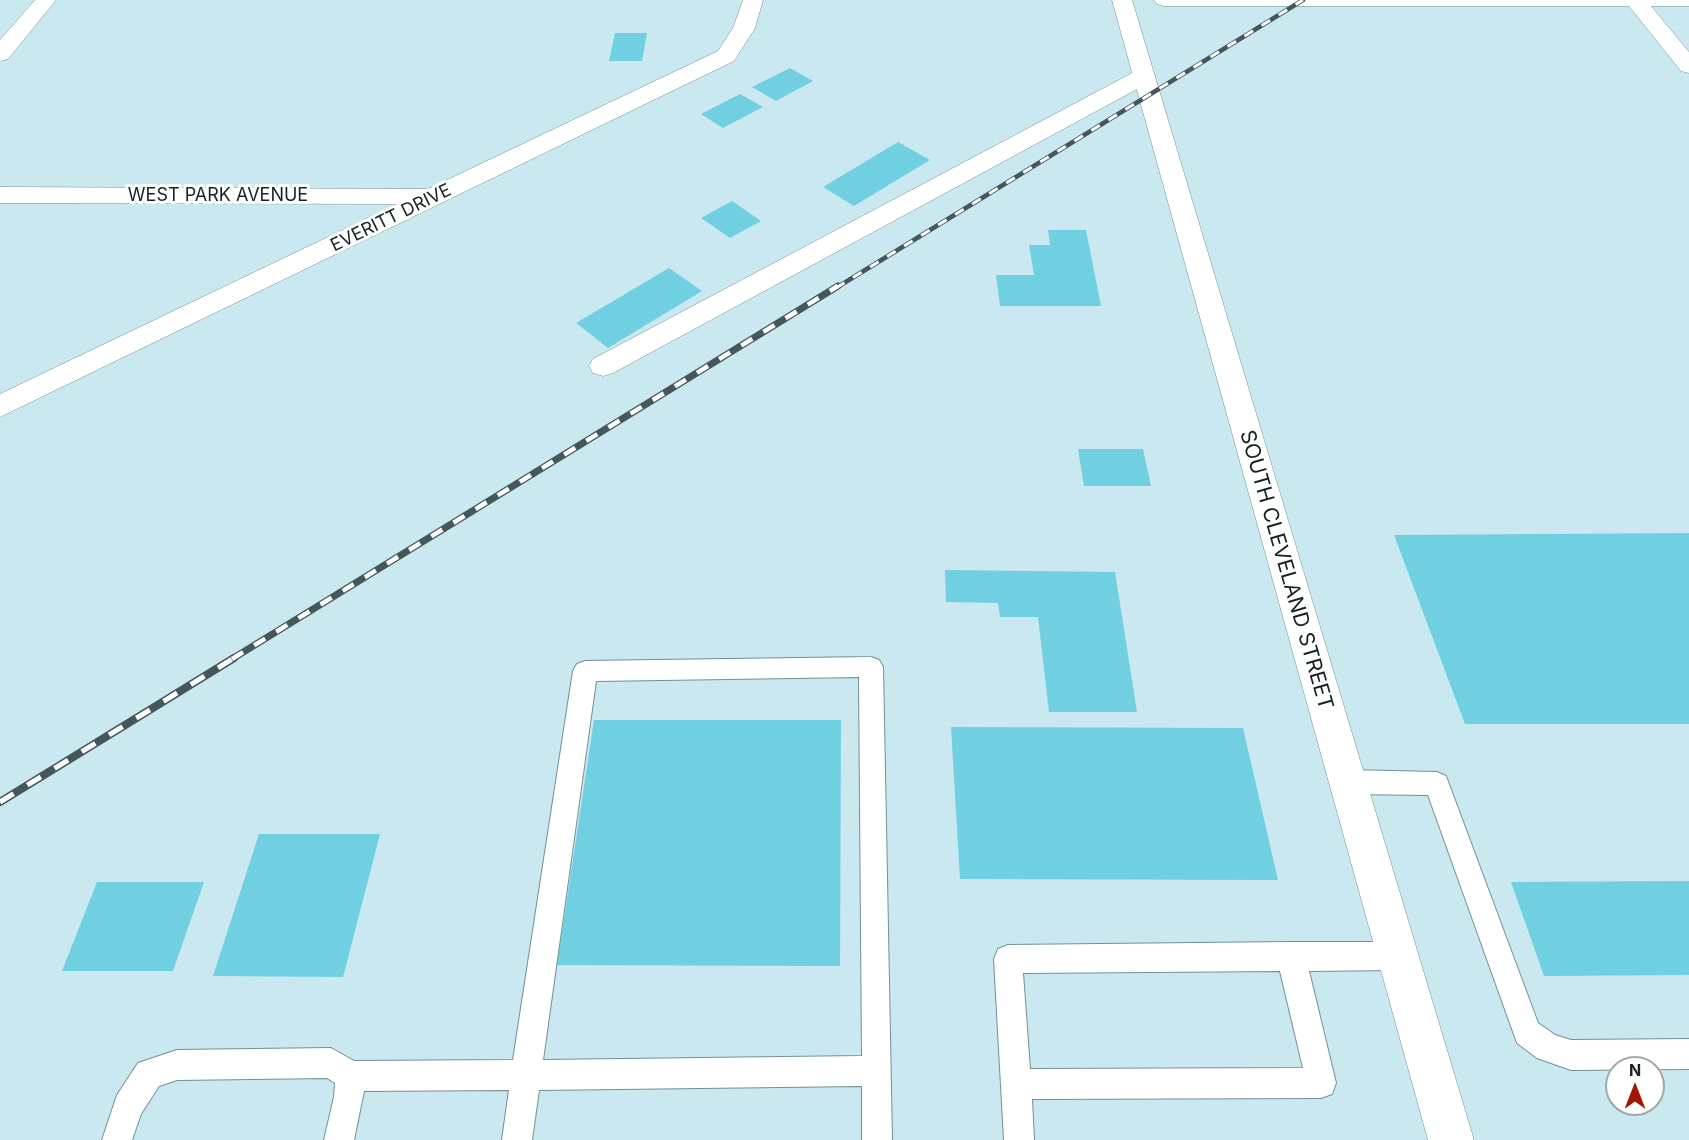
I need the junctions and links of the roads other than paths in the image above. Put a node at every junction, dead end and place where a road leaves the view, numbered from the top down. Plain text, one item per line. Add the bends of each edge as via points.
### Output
1 (46, 0) edge
2 (753, 0) edge
3 (1122, 0) edge
4 (1164, 0) edge
5 (1494, 0) edge
6 (1635, 0) edge
7 (1689, 0) edge
8 (0, 54) edge
9 (1689, 66) edge
10 (1144, 76) junction
11 (0, 195) edge
12 (436, 197) junction
13 (603, 366) dead end
14 (0, 406) edge
15 (1347, 782) junction
16 (1291, 956) junction
17 (1398, 956) junction
18 (1689, 1054) edge
19 (877, 1071) junction
20 (526, 1075) junction
21 (350, 1076) junction
22 (1016, 1084) junction
23 (117, 1140) edge
24 (339, 1140) edge
25 (517, 1140) edge
26 (878, 1140) edge
27 (1019, 1140) edge
28 (1451, 1140) edge

1 - 8 street
2 - 12 street, EVERITT DRIVE via 744,28 726,56
3 - 10 street, SOUTH CLEVELAND STREET
4 - 5 street
5 - 6 street
6 - 7 street
6 - 9 street
10 - 13 street
10 - 15 street, SOUTH CLEVELAND STREET
11 - 12 street, WEST PARK AVENUE
12 - 14 street, EVERITT DRIVE
15 - 17 street, SOUTH CLEVELAND STREET
15 - 18 lane via 1437,784 1527,1033 1547,1048 1571,1055
16 - 17 lane
16 - 22 lane via 1008,959
16 - 22 lane via 1321,1083
17 - 28 street, SOUTH CLEVELAND STREET
19 - 20 lane
19 - 20 lane via 871,667 585,671
19 - 26 lane
20 - 21 lane
20 - 25 lane
21 - 23 lane via 331,1063 177,1065 149,1074 128,1106
21 - 24 lane
22 - 27 lane

